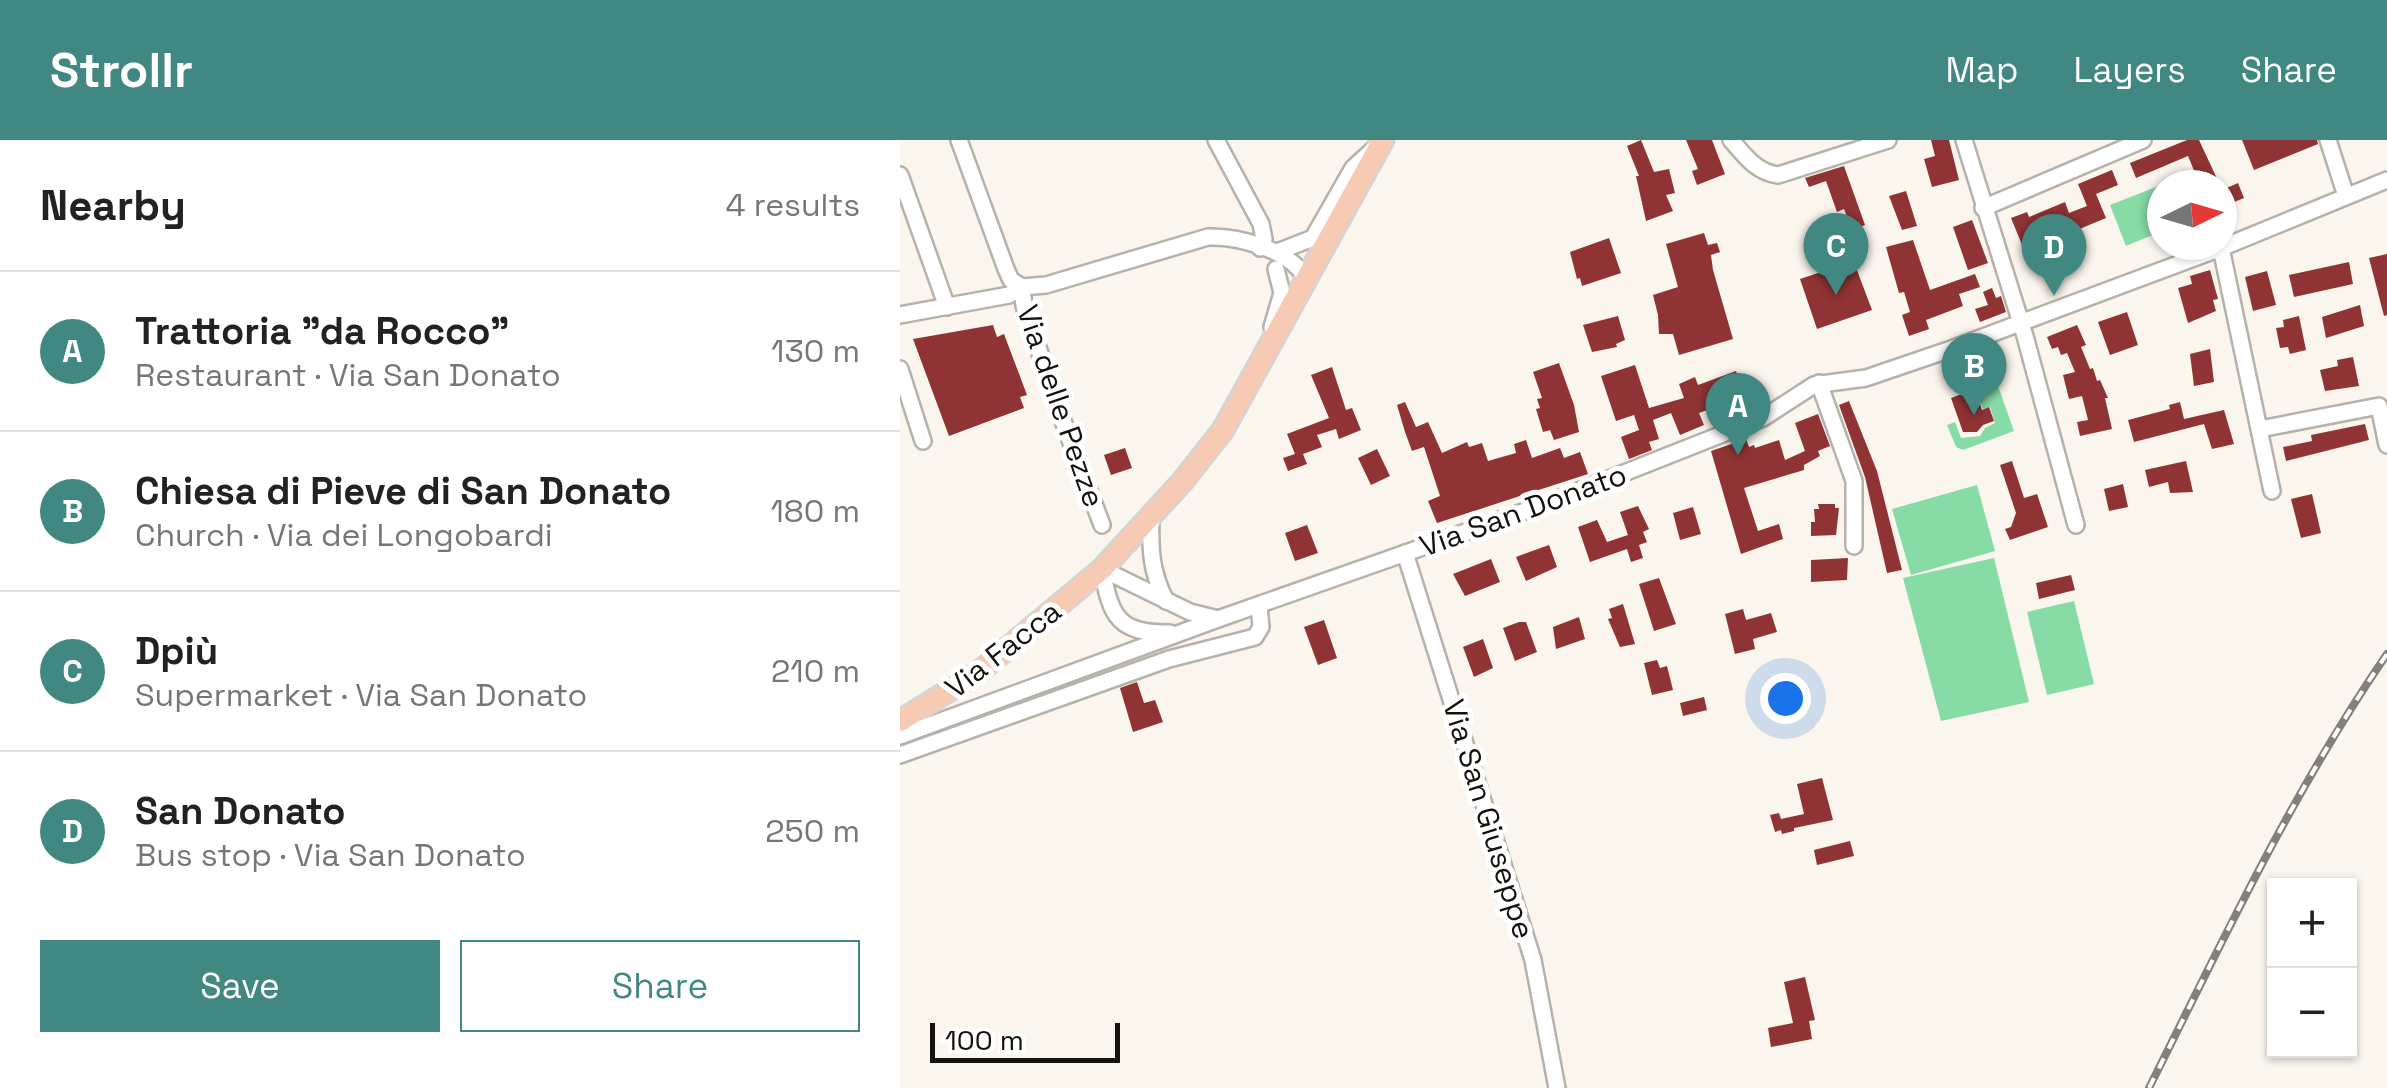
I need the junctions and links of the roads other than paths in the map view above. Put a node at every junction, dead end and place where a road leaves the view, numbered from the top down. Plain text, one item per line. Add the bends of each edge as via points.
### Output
1 (959, 140) edge
2 (1216, 140) edge
3 (1731, 140) edge
4 (1888, 140) edge
5 (1964, 140) edge
6 (2143, 140) edge
7 (2328, 140) edge
8 (1381, 143) edge
9 (900, 175) edge
10 (2387, 180) edge
11 (2346, 196) junction
12 (1983, 208) junction
13 (2237, 241) edge
14 (1260, 248) junction
15 (1276, 252) junction
16 (2188, 260) edge
17 (2224, 260) edge
18 (1276, 269) junction
19 (1305, 278) junction
20 (1022, 287) junction
21 (947, 307) junction
22 (900, 314) edge
23 (2020, 322) junction
24 (900, 369) edge
25 (1819, 384) junction
26 (1238, 400) junction
27 (2260, 429) junction
28 (923, 440) dead end
29 (2387, 445) edge
30 (2272, 490) dead end
31 (1151, 518) junction
32 (1102, 524) dead end
33 (2076, 525) dead end
34 (1854, 546) dead end
35 (1406, 553) junction
36 (1102, 569) junction
37 (1166, 601) junction
38 (1259, 606) junction
39 (1218, 618) junction
40 (1180, 633) junction
41 (900, 722) edge
42 (900, 736) edge
43 (900, 755) edge
44 (1557, 1088) edge

1 - 20 street, Via delle Pezze via 1006,269
2 - 14 street via 1262,224
3 - 4 street via 1751,163 1778,175
5 - 12 street
6 - 12 street
7 - 11 street
8 - 15 street via 1353,168 1313,238
8 - 19 main road, Via Facca
9 - 21 street
10 - 11 street, Via San Donato
11 - 13 street, Via San Donato
12 - 23 street
14 - 15 street, Via delle Pezze
14 - 18 street
14 - 20 street, Via delle Pezze via 1208,237 1046,286
15 - 19 street via 1295,262
16 - 23 street, Via San Donato
17 - 27 street
18 - 19 street
18 - 26 street via 1280,304
19 - 26 main road, Via Facca
20 - 21 street, Via delle Pezze via 1009,296
20 - 32 street, Via delle Pezze
21 - 22 street, Via delle Pezze
23 - 25 street, Via San Donato via 1866,378
23 - 33 street
24 - 28 street
25 - 34 street via 1854,481
25 - 35 street, Via San Donato via 1763,418 1696,446
26 - 31 main road, Via Facca via 1223,430
27 - 29 street via 2378,406
27 - 30 street
31 - 36 main road, Via Facca
31 - 37 street via 1154,577
35 - 38 street, Via San Donato
35 - 44 street, Via San Giuseppe via 1533,960
36 - 37 street
36 - 40 street, Via San Donato via 1108,601 1128,628
36 - 41 main road, Via Facca via 979,672
37 - 39 street
38 - 39 street, Via San Donato
38 - 43 street via 1261,627 1254,637 1170,659
39 - 40 street, Via San Donato
40 - 42 street, Via San Donato

